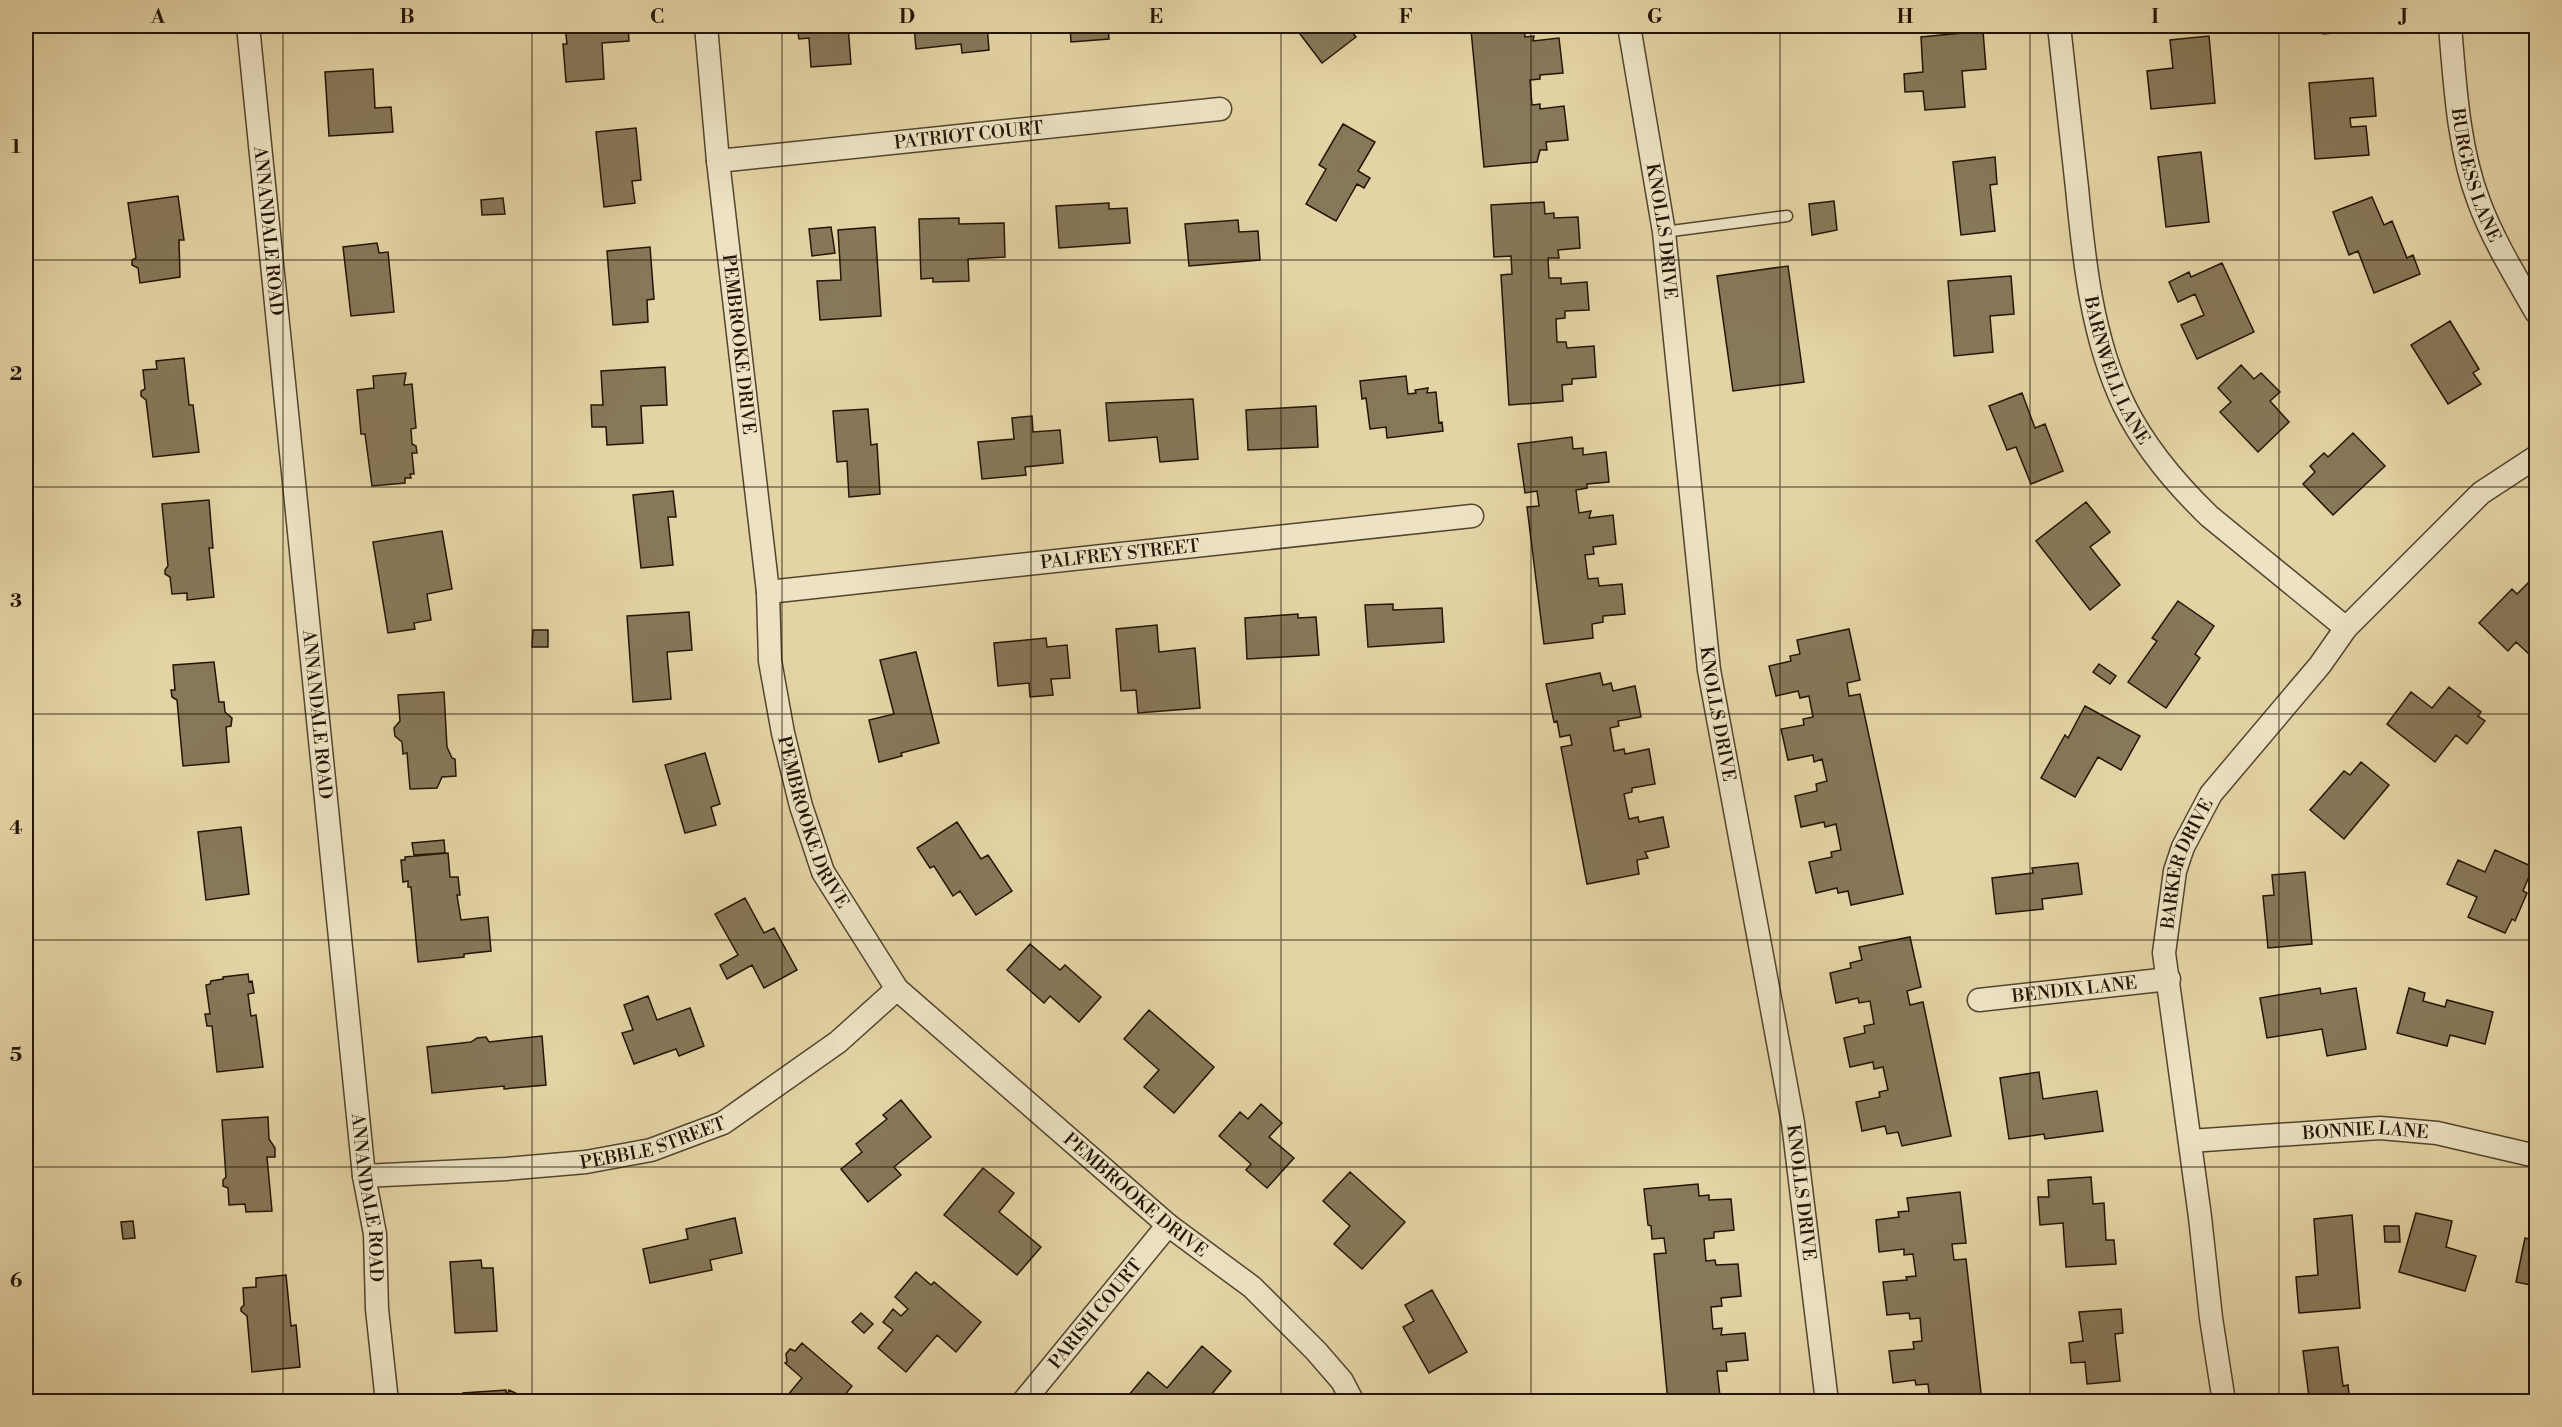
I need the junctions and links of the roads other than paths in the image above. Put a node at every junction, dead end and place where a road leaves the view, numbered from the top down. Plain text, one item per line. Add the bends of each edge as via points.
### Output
1 (248, 26) edge
2 (706, 26) edge
3 (1629, 26) edge
4 (2059, 26) edge
5 (2450, 26) edge
6 (1220, 109) dead end
7 (718, 161) junction
8 (1787, 216) dead end
9 (1664, 232) junction
10 (2536, 312) edge
11 (2536, 457) edge
12 (1472, 516) dead end
13 (768, 592) junction
14 (2346, 628) junction
15 (2169, 979) junction
16 (897, 989) junction
17 (1979, 1000) dead end
18 (2190, 1141) junction
19 (2536, 1156) edge
20 (364, 1176) junction
21 (1168, 1226) junction
22 (387, 1401) edge
23 (1023, 1401) edge
24 (1353, 1401) edge
25 (1827, 1401) edge
26 (2224, 1401) edge

1 - 20 street, ANNANDALE ROAD
2 - 7 street, PEMBROOKE DRIVE
3 - 9 street, KNOLLS DRIVE
4 - 14 street, BARNWELL LANE via 2084,252 2102,342 2123,403 2188,496
5 - 10 street, BURGESS LANE via 2468,167 2479,203
6 - 7 street, PATRIOT COURT
7 - 13 street, PEMBROOKE DRIVE
8 - 9 lane
9 - 25 street, KNOLLS DRIVE via 1709,670 1792,1123
11 - 14 street, BARKER DRIVE via 2481,493
12 - 13 street, PALFREY STREET
13 - 16 street, PEMBROOKE DRIVE via 770,661 783,733 822,872
14 - 15 street, BARKER DRIVE via 2320,665 2211,794 2183,847 2166,927 2164,953
15 - 17 street, BENDIX LANE
15 - 18 street, BARKER DRIVE
16 - 20 street, PEBBLE STREET via 838,1042 723,1123 651,1150 586,1162
16 - 21 street, PEMBROOKE DRIVE
18 - 19 street, BONNIE LANE via 2380,1128 2437,1133
18 - 26 street, BARKER DRIVE
20 - 22 street, ANNANDALE ROAD via 375,1234 377,1310
21 - 23 street, PARISH COURT
21 - 24 street, PEMBROOKE DRIVE via 1252,1287 1316,1351 1342,1381

